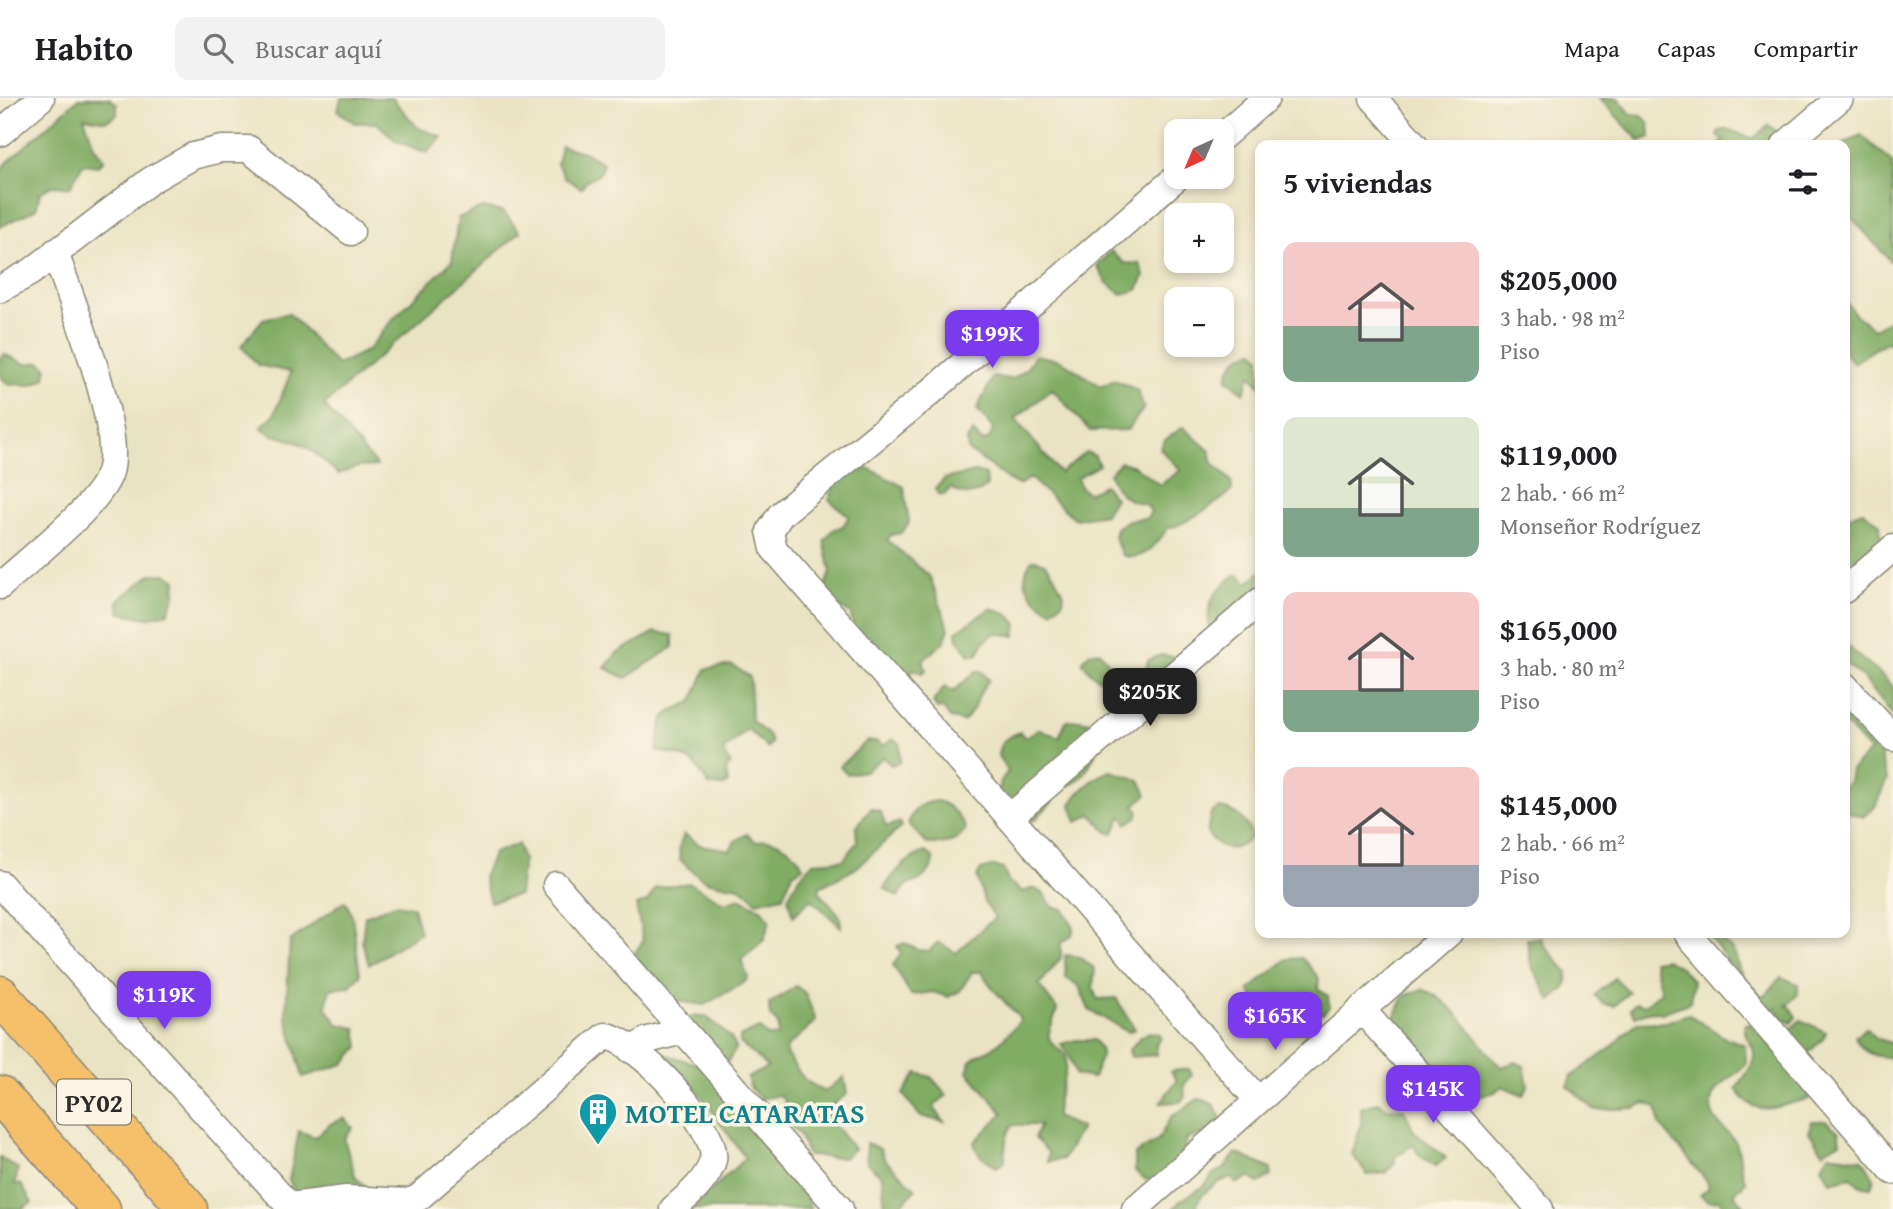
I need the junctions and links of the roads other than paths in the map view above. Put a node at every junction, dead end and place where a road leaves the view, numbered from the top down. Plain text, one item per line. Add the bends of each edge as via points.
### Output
1 (41, 98) edge
2 (1266, 98) edge
3 (1373, 98) edge
4 (1840, 98) edge
5 (1234, 126) edge
6 (0, 133) edge
7 (1411, 140) edge
8 (1791, 140) edge
9 (1164, 188) edge
10 (351, 232) dead end
11 (55, 252) junction
12 (0, 289) edge
13 (1893, 548) edge
14 (1850, 585) edge
15 (0, 586) edge
16 (1255, 605) edge
17 (1850, 691) edge
18 (1893, 738) edge
19 (1009, 818) junction
20 (0, 884) edge
21 (556, 885) dead end
22 (1443, 938) edge
23 (1691, 938) edge
24 (0, 995) edge
25 (1361, 1009) junction
26 (683, 1031) junction
27 (631, 1050) junction
28 (0, 1095) edge
29 (1257, 1098) junction
30 (1893, 1171) edge
31 (401, 1205) edge
32 (1141, 1207) edge
33 (291, 1208) edge
34 (101, 1209) edge
35 (188, 1209) edge
36 (673, 1209) edge
37 (840, 1209) edge
38 (1540, 1209) edge

1 - 6 street
2 - 5 street
3 - 7 street
4 - 8 street
9 - 19 street via 932,391 781,514 770,531 774,549
10 - 11 street via 249,149 221,149 193,156 151,180
11 - 12 street
11 - 15 street via 103,397 113,440 110,474 91,501
13 - 14 street
16 - 19 street
17 - 18 street
19 - 29 street
20 - 33 street
21 - 26 street
22 - 25 street
23 - 30 street
24 - 35 highway, PY02
25 - 29 street
25 - 38 street
26 - 27 street via 648,1040
26 - 37 street
27 - 31 street via 612,1037 597,1041 418,1198
27 - 36 street via 680,1092 712,1142 713,1159 706,1174
28 - 34 highway, PY02
29 - 32 street
31 - 33 street via 346,1199

